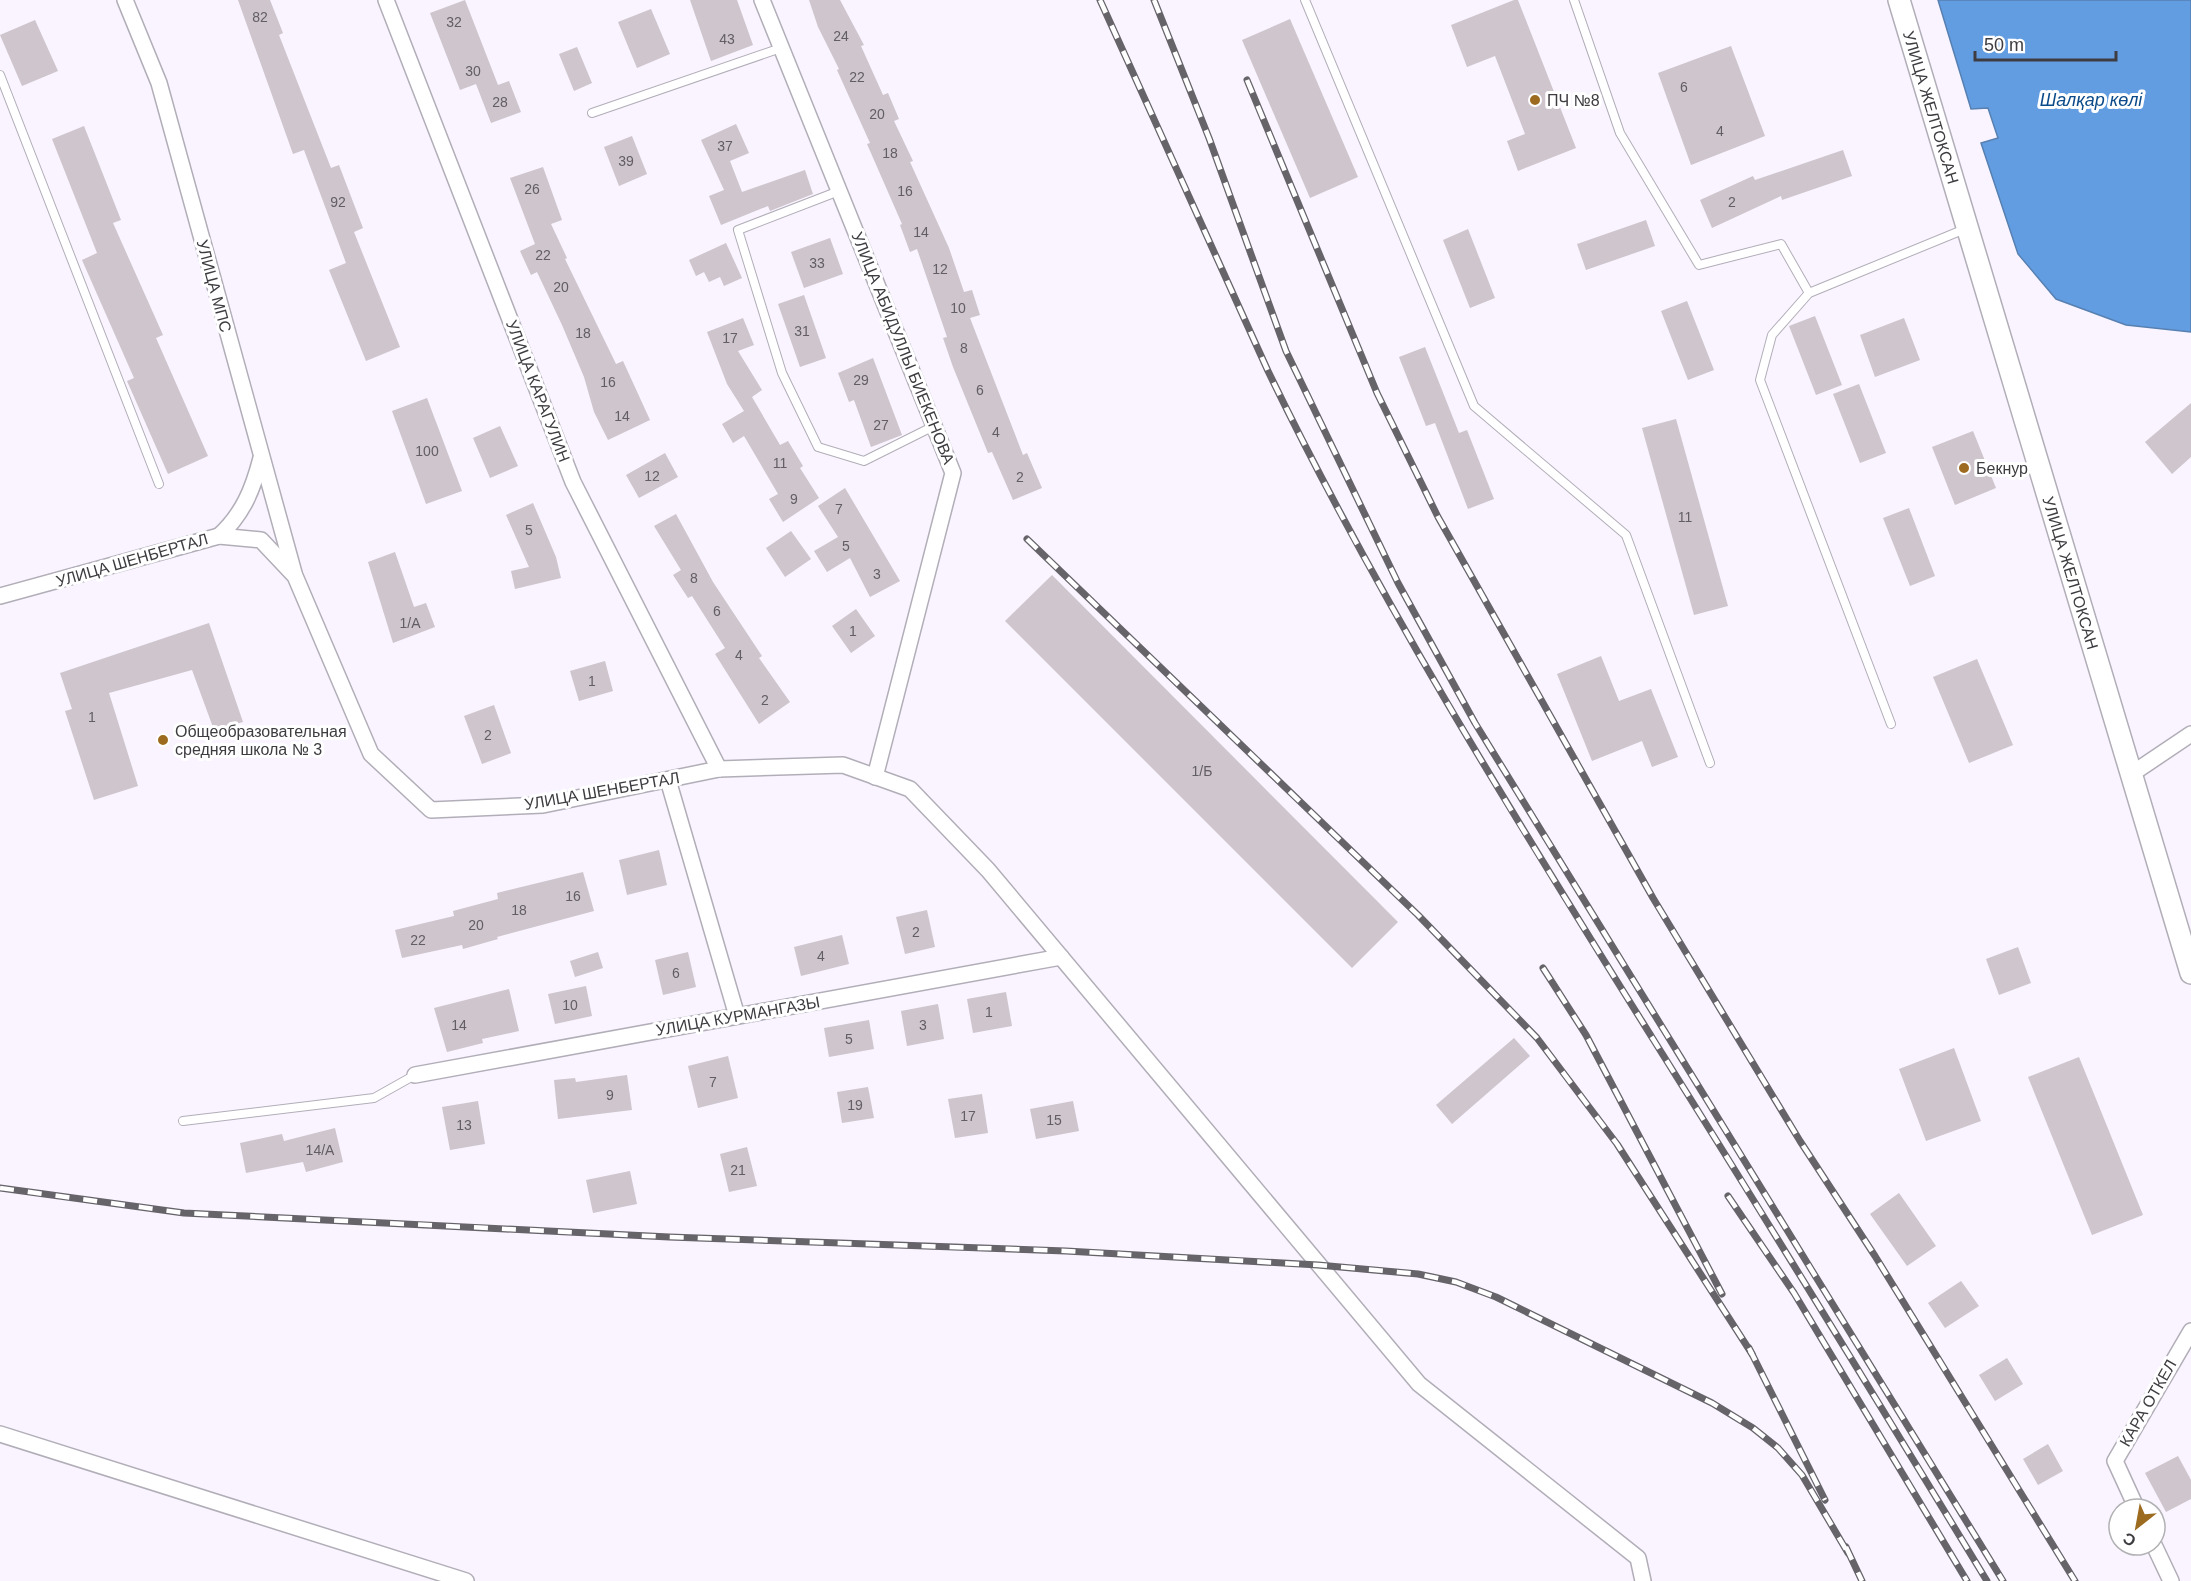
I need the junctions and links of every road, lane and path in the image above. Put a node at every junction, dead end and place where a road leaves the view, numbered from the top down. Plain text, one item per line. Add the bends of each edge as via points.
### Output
1 (125, 0) edge
2 (386, 0) edge
3 (762, 0) edge
4 (1305, 0) edge
5 (1574, 0) edge
6 (1899, 0) edge
7 (781, 48) junction
8 (0, 75) edge
9 (592, 113) dead end
10 (839, 191) junction
11 (1967, 229) junction
12 (1809, 293) junction
13 (934, 426) junction
14 (261, 456) junction
15 (159, 484) dead end
16 (219, 536) junction
17 (295, 576) junction
18 (0, 597) edge
19 (1891, 724) dead end
20 (2191, 734) edge
21 (1710, 763) dead end
22 (719, 769) junction
23 (2130, 776) junction
24 (875, 777) junction
25 (668, 780) junction
26 (1060, 957) junction
27 (2191, 973) edge
28 (737, 1016) junction
29 (416, 1075) joint
30 (183, 1121) dead end
31 (2191, 1331) edge
32 (0, 1434) edge
33 (2132, 1497) edge
34 (2160, 1557) edge
35 (466, 1581) edge
36 (1643, 1581) edge
37 (2171, 1581) edge

1 - 14 street, УЛИЦА МПС via 159,83
2 - 22 street, УЛИЦА КАРАГУЛИН via 573,482
3 - 7 street, УЛИЦА АБИДУЛЛЫ БИЕКЕНОВА
4 - 21 lane via 1474,406 1626,535
5 - 12 lane via 1620,133 1698,265 1781,244
6 - 11 main road, УЛИЦА ЖЕЛТОКСАН
7 - 9 lane
7 - 10 street, УЛИЦА АБИДУЛЛЫ БИЕКЕНОВА
8 - 15 lane
10 - 13 street, УЛИЦА АБИДУЛЛЫ БИЕКЕНОВА
10 - 13 lane via 738,230 782,373 818,447 864,461
11 - 12 lane
11 - 23 main road, УЛИЦА ЖЕЛТОКСАН
12 - 19 lane via 1772,335 1760,380
13 - 24 street, УЛИЦА АБИДУЛЛЫ БИЕКЕНОВА via 953,473
14 - 16 street via 246,503
14 - 17 street, УЛИЦА МПС
16 - 17 street, УЛИЦА ШЕНБЕРТАЛ via 261,540
16 - 18 street, УЛИЦА ШЕНБЕРТАЛ
17 - 25 street, УЛИЦА ШЕНБЕРТАЛ via 371,754 431,810 543,805
20 - 23 street
22 - 24 street, УЛИЦА ШЕНБЕРТАЛ via 843,765
22 - 25 street, УЛИЦА ШЕНБЕРТАЛ
23 - 27 main road, УЛИЦА ЖЕЛТОКСАН
24 - 26 street, УЛИЦА ШЕНБЕРТАЛ via 909,789 988,870
25 - 28 street
26 - 28 street, УЛИЦА КУРМАНГАЗЫ
26 - 36 street, УЛИЦА ШЕНБЕРТАЛ via 1419,1384 1638,1558
28 - 29 street, УЛИЦА КУРМАНГАЗЫ
29 - 30 lane via 374,1098
31 - 33 street, КАРА ОТКЕЛ via 2115,1461
32 - 35 street
34 - 37 street

